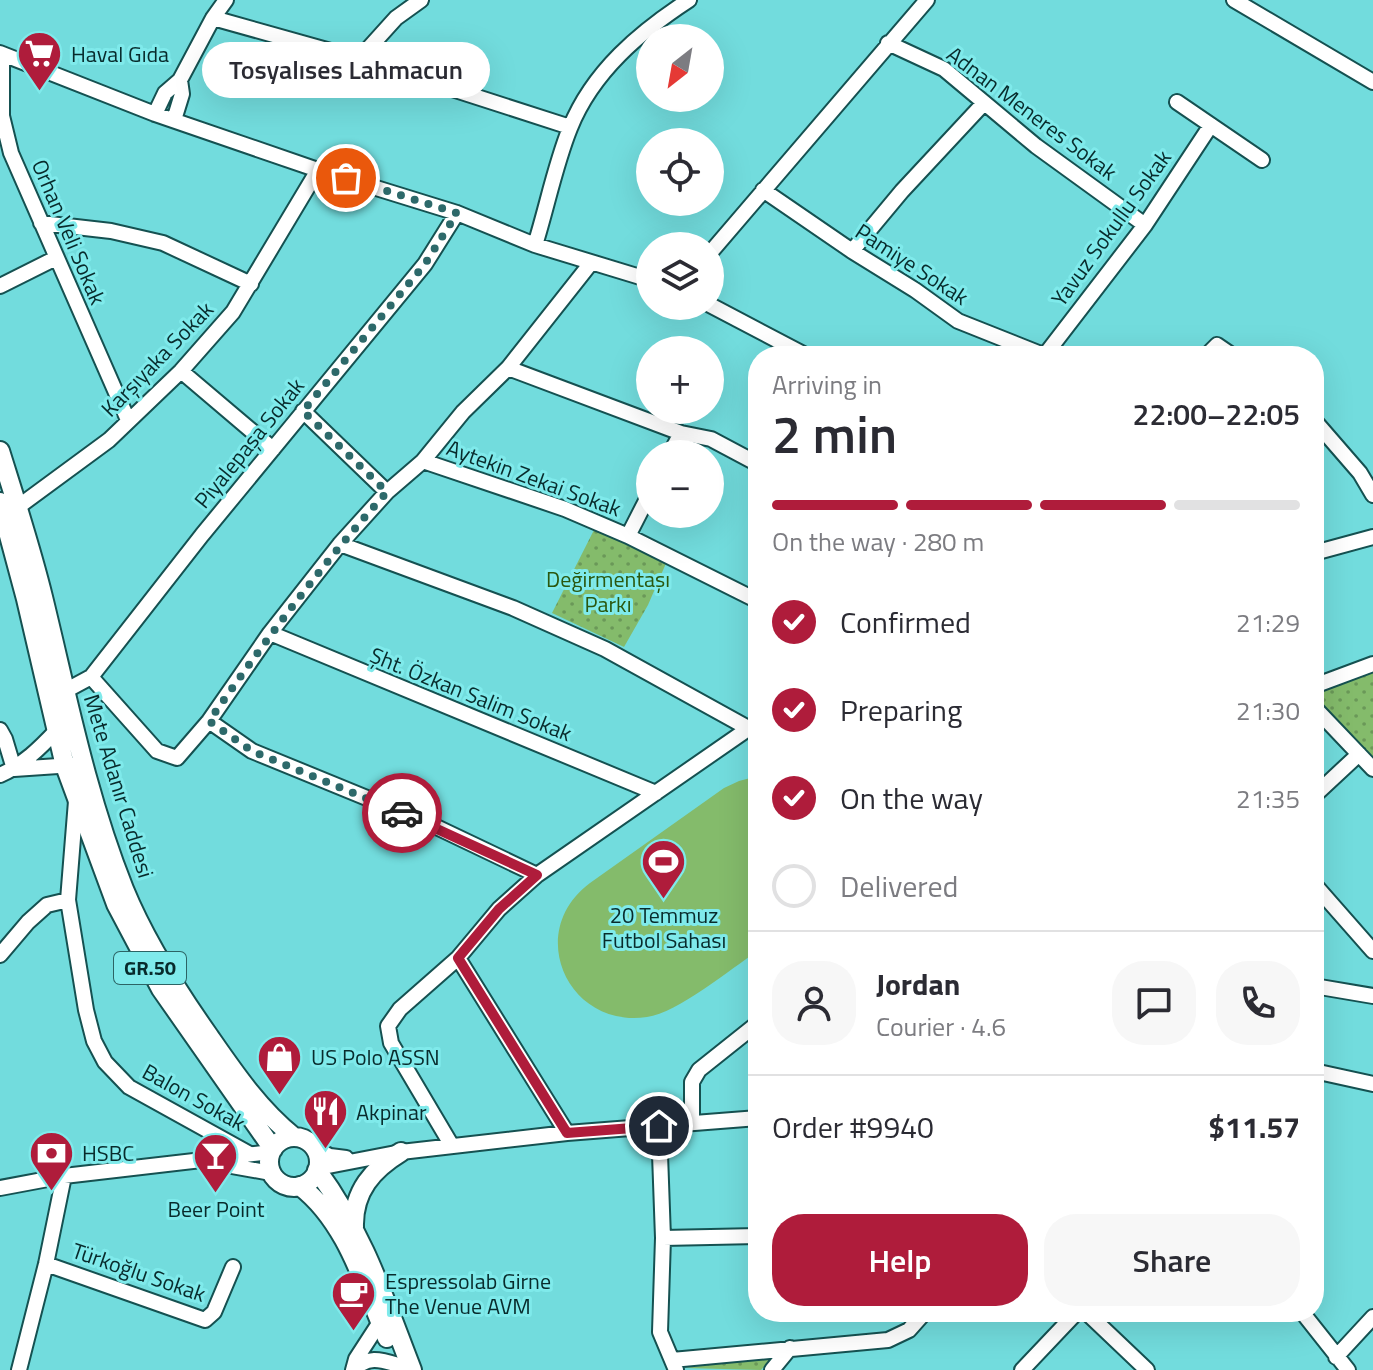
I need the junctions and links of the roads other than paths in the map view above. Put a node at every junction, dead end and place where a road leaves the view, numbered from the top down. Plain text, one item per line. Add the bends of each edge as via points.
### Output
1 (226, 0) edge
2 (421, 0) edge
3 (689, 0) edge
4 (927, 0) edge
5 (1234, 0) edge
6 (213, 18) junction
7 (888, 43) junction
8 (1, 54) edge
9 (359, 59) junction
10 (180, 80) junction
11 (1373, 82) edge
12 (1177, 102) dead end
13 (984, 103) junction
14 (155, 114) junction
15 (174, 120) junction
16 (1211, 125) junction
17 (570, 127) junction
18 (1262, 160) dead end
19 (318, 170) junction
20 (763, 190) junction
21 (457, 213) junction
22 (41, 223) junction
23 (1145, 225) junction
24 (724, 236) edge
25 (535, 245) junction
26 (852, 251) junction
27 (56, 258) junction
28 (591, 263) junction
29 (636, 276) edge
30 (251, 284) junction
31 (0, 286) edge
32 (724, 312) edge
33 (788, 346) edge
34 (1021, 346) edge
35 (1054, 346) edge
36 (508, 368) junction
37 (181, 371) junction
38 (303, 411) junction
39 (128, 420) junction
40 (1324, 432) edge
41 (681, 433) junction
42 (677, 440) edge
43 (273, 449) junction
44 (0, 451) edge
45 (748, 459) edge
46 (423, 461) junction
47 (387, 492) junction
48 (1373, 495) edge
49 (9, 504) edge
50 (636, 520) edge
51 (628, 536) junction
52 (1373, 537) edge
53 (340, 544) junction
54 (1324, 550) edge
55 (748, 596) edge
56 (270, 633) junction
57 (1373, 664) edge
58 (91, 677) junction
59 (1324, 682) edge
60 (65, 691) junction
61 (1324, 717) edge
62 (209, 721) junction
63 (748, 722) edge
64 (748, 729) edge
65 (0, 730) edge
66 (57, 730) junction
67 (1359, 754) junction
68 (74, 765) junction
69 (1373, 769) edge
70 (7, 772) edge
71 (1324, 787) edge
72 (656, 793) junction
73 (76, 799) junction
74 (537, 875) junction
75 (1324, 895) edge
76 (68, 900) junction
77 (1373, 951) edge
78 (0, 955) edge
79 (458, 958) junction
80 (1324, 987) edge
81 (1373, 994) edge
82 (748, 1031) edge
83 (1324, 1073) edge
84 (1373, 1084) edge
85 (748, 1119) edge
86 (692, 1123) junction
87 (659, 1126) junction
88 (567, 1133) junction
89 (294, 1137) junction
90 (452, 1146) junction
91 (272, 1150) junction
92 (401, 1152) junction
93 (250, 1154) junction
94 (202, 1161) junction
95 (317, 1163) junction
96 (271, 1173) junction
97 (64, 1176) junction
98 (300, 1186) junction
99 (0, 1188) edge
100 (354, 1227) junction
101 (748, 1236) edge
102 (663, 1238) junction
103 (46, 1264) junction
104 (233, 1267) dead end
105 (1373, 1317) edge
106 (380, 1322) junction
107 (916, 1322) edge
108 (1068, 1322) edge
109 (1097, 1322) edge
110 (1310, 1322) edge
111 (790, 1348) junction
112 (1336, 1357) junction
113 (674, 1365) edge
114 (404, 1368) edge
115 (19, 1370) edge
116 (353, 1370) edge
117 (772, 1370) edge
118 (1022, 1370) edge
119 (1147, 1370) edge
120 (1348, 1370) edge

1 - 6 street
2 - 9 street via 396,18
3 - 17 street via 632,40 592,87
4 - 7 street
5 - 11 street
6 - 9 street
6 - 10 street
7 - 13 street, Adnan Meneres Sokak via 944,69
7 - 20 street
8 - 14 street
8 - 22 street, Orhan Veli Sokak via 2,116 11,153
9 - 17 street
10 - 14 street via 165,93
10 - 15 street via 182,94
12 - 16 street
13 - 23 street, Adnan Meneres Sokak
13 - 26 street
14 - 15 street
15 - 19 street
16 - 18 street
16 - 23 street, Yavuz Sokullu Sokak
17 - 25 street
19 - 21 street
19 - 30 street, Karşıyaka Sokak
20 - 24 street
20 - 26 street, Pamiye Sokak
21 - 25 street
21 - 38 street, Piyalepaşa Sokak via 425,264
22 - 27 street, Orhan Veli Sokak
22 - 30 street via 163,243
23 - 35 street, Yavuz Sokullu Sokak
25 - 28 street
26 - 34 street, Pamiye Sokak via 958,321
27 - 31 street
27 - 39 street, Orhan Veli Sokak
28 - 29 street
28 - 36 street
30 - 37 street, Karşıyaka Sokak
32 - 33 street
36 - 41 street
36 - 46 street
37 - 39 street, Karşıyaka Sokak
37 - 43 street
38 - 43 street, Piyalepaşa Sokak
38 - 47 street
39 - 49 street, Karşıyaka Sokak via 109,440
40 - 48 street
41 - 42 street
41 - 45 street via 711,439
43 - 58 street, Piyalepaşa Sokak
44 - 49 main road, Mete Adanır Caddesi / GR.50
46 - 47 street
46 - 51 street, Aytekin Zekai Sokak
47 - 53 street
49 - 60 main road, Mete Adanır Caddesi / GR.50 via 42,594
49 - 66 main road, Mete Adanır Caddesi / GR.50
50 - 51 street
51 - 55 street, Aytekin Zekai Sokak
52 - 54 street
53 - 56 street
53 - 63 street via 513,608
56 - 62 street
56 - 72 street, Şht. Özkan Salim Sokak
57 - 59 street
58 - 60 street, Piyalepaşa Sokak
58 - 62 street via 157,751 177,758
60 - 68 main road, Mete Adanır Caddesi / GR.50
61 - 67 street
62 - 74 street via 252,751 428,823
64 - 72 street
65 - 70 street
66 - 68 main road, Mete Adanır Caddesi / GR.50
66 - 70 street
67 - 69 street
67 - 71 street
68 - 70 street
68 - 73 main road, Mete Adanır Caddesi / GR.50
68 - 89 main road, Mete Adanır Caddesi / GR.50 via 138,919 230,1067 268,1116
72 - 74 street
73 - 76 street, Balon Sokak
73 - 91 main road, Mete Adanır Caddesi / GR.50 via 116,904 161,989
74 - 79 street via 499,909
75 - 77 street
76 - 78 street via 47,905
76 - 93 street, Balon Sokak via 86,1010 105,1062 129,1087
79 - 88 street
79 - 90 street via 388,1026 402,1064
80 - 81 street
82 - 86 street via 699,1070 692,1082
83 - 84 street
85 - 86 street
86 - 87 street
87 - 88 street
87 - 102 street
88 - 90 street
89 - 91 main road
89 - 95 main road, GR.50 via 302,1139
90 - 92 street
91 - 93 street
91 - 96 main road
92 - 95 street
92 - 100 main road via 369,1178 356,1201
93 - 94 street
94 - 96 street
94 - 97 street
95 - 98 main road via 310,1181
95 - 100 main road, GR.50
96 - 98 main road via 283,1185
97 - 99 street
97 - 103 street
98 - 106 main road via 335,1224
100 - 114 main road, GR.50
101 - 102 street
102 - 113 street via 660,1332
103 - 104 street, Türkoğlu Sokak via 205,1320 214,1312
103 - 115 street
105 - 112 street
106 - 114 main road
106 - 116 street
107 - 111 street via 888,1340
108 - 118 street
109 - 119 street
110 - 112 street
111 - 113 street
111 - 117 street
112 - 120 street
114 - 116 street via 383,1360 363,1361

